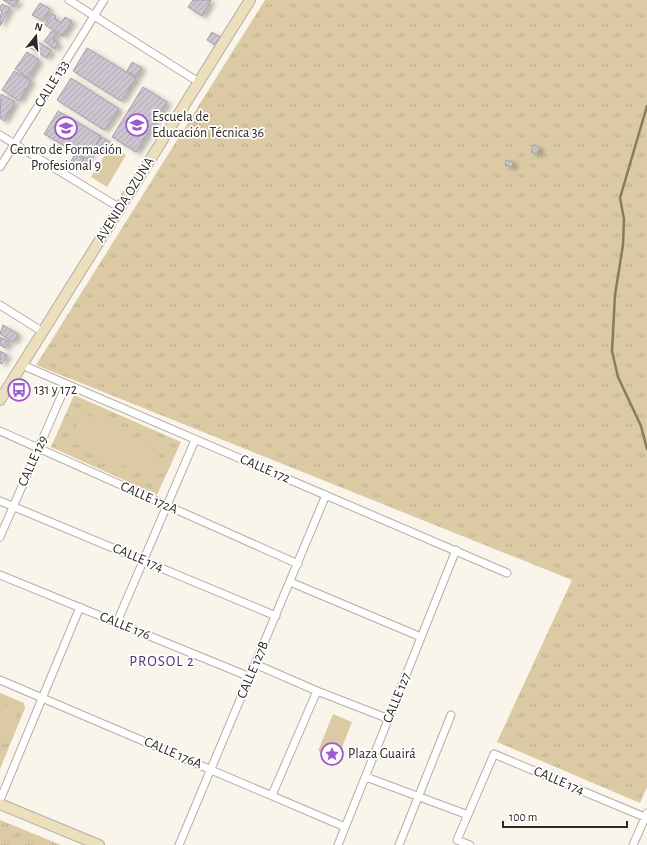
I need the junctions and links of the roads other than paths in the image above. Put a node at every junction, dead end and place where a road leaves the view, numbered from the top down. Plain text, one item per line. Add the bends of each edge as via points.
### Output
1 (69, 0) edge
2 (104, 0) edge
3 (250, 0) edge
4 (94, 16) junction
5 (200, 83) junction
6 (0, 135) edge
7 (15, 144) junction
8 (0, 167) edge
9 (120, 208) junction
10 (0, 305) edge
11 (43, 332) junction
12 (22, 365) junction
13 (66, 385) junction
14 (0, 400) edge
15 (0, 432) edge
16 (195, 440) junction
17 (39, 448) junction
18 (326, 496) junction
19 (0, 501) edge
20 (13, 506) junction
21 (167, 506) junction
22 (0, 537) edge
23 (456, 550) junction
24 (143, 561) junction
25 (298, 564) junction
26 (507, 573) dead end
27 (0, 575) edge
28 (290, 582) junction
29 (80, 607) junction
30 (276, 616) junction
31 (117, 622) junction
32 (421, 637) junction
33 (255, 664) junction
34 (250, 676) junction
35 (0, 680) edge
36 (317, 691) junction
37 (42, 698) junction
38 (451, 715) dead end
39 (389, 719) junction
40 (211, 770) junction
41 (366, 777) junction
42 (272, 795) junction
43 (419, 797) junction
44 (0, 800) edge
45 (0, 804) edge
46 (468, 815) junction
47 (646, 816) edge
48 (345, 827) junction
49 (99, 845) edge
50 (179, 845) edge
51 (338, 845) edge
52 (399, 845) edge
53 (470, 845) edge
54 (633, 845) edge

1 - 4 street
2 - 4 street, CALLE 133
3 - 5 main road, AVENIDA OZUNA
4 - 5 street
4 - 7 street, CALLE 133
5 - 9 main road, AVENIDA OZUNA
6 - 7 street
7 - 8 street, CALLE 133
7 - 9 street
9 - 11 main road, AVENIDA OZUNA
10 - 11 street
11 - 12 main road, AVENIDA OZUNA
12 - 13 street, CALLE 172
12 - 14 main road, AVENIDA OZUNA
13 - 16 street, CALLE 172
13 - 17 street, CALLE 129
15 - 17 street, CALLE 172A
16 - 18 street, CALLE 172
16 - 21 street
17 - 20 street, CALLE 129
17 - 21 street, CALLE 172A
18 - 23 street, CALLE 172
18 - 25 street, CALLE 127B
19 - 20 street, CALLE 174
20 - 22 street, CALLE 129
20 - 24 street, CALLE 174
21 - 24 street
21 - 25 street, CALLE 172A
23 - 26 street, CALLE 172
23 - 32 street, CALLE 127
24 - 30 street, CALLE 174
24 - 31 street
25 - 28 street, CALLE 127B
27 - 29 street, CALLE 176
28 - 30 street, CALLE 127B
28 - 32 street
29 - 31 street, CALLE 176
29 - 37 street
30 - 33 street, CALLE 127B
31 - 34 street, CALLE 176
32 - 39 street, CALLE 127
33 - 34 street, CALLE 127B
33 - 36 street
34 - 40 street, CALLE 127B
35 - 37 street, CALLE 176A
36 - 39 street
36 - 42 street
37 - 40 street, CALLE 176A
37 - 44 street
38 - 43 street
39 - 41 street, CALLE 127
40 - 42 street, CALLE 176A
40 - 50 street, CALLE 127B
41 - 43 street
41 - 48 street, CALLE 127
42 - 48 street, CALLE 176A
43 - 46 street
43 - 52 street
45 - 49 main road
46 - 47 street, CALLE 174 via 494,754
46 - 53 street via 457,840
47 - 54 street
48 - 51 street, CALLE 127

